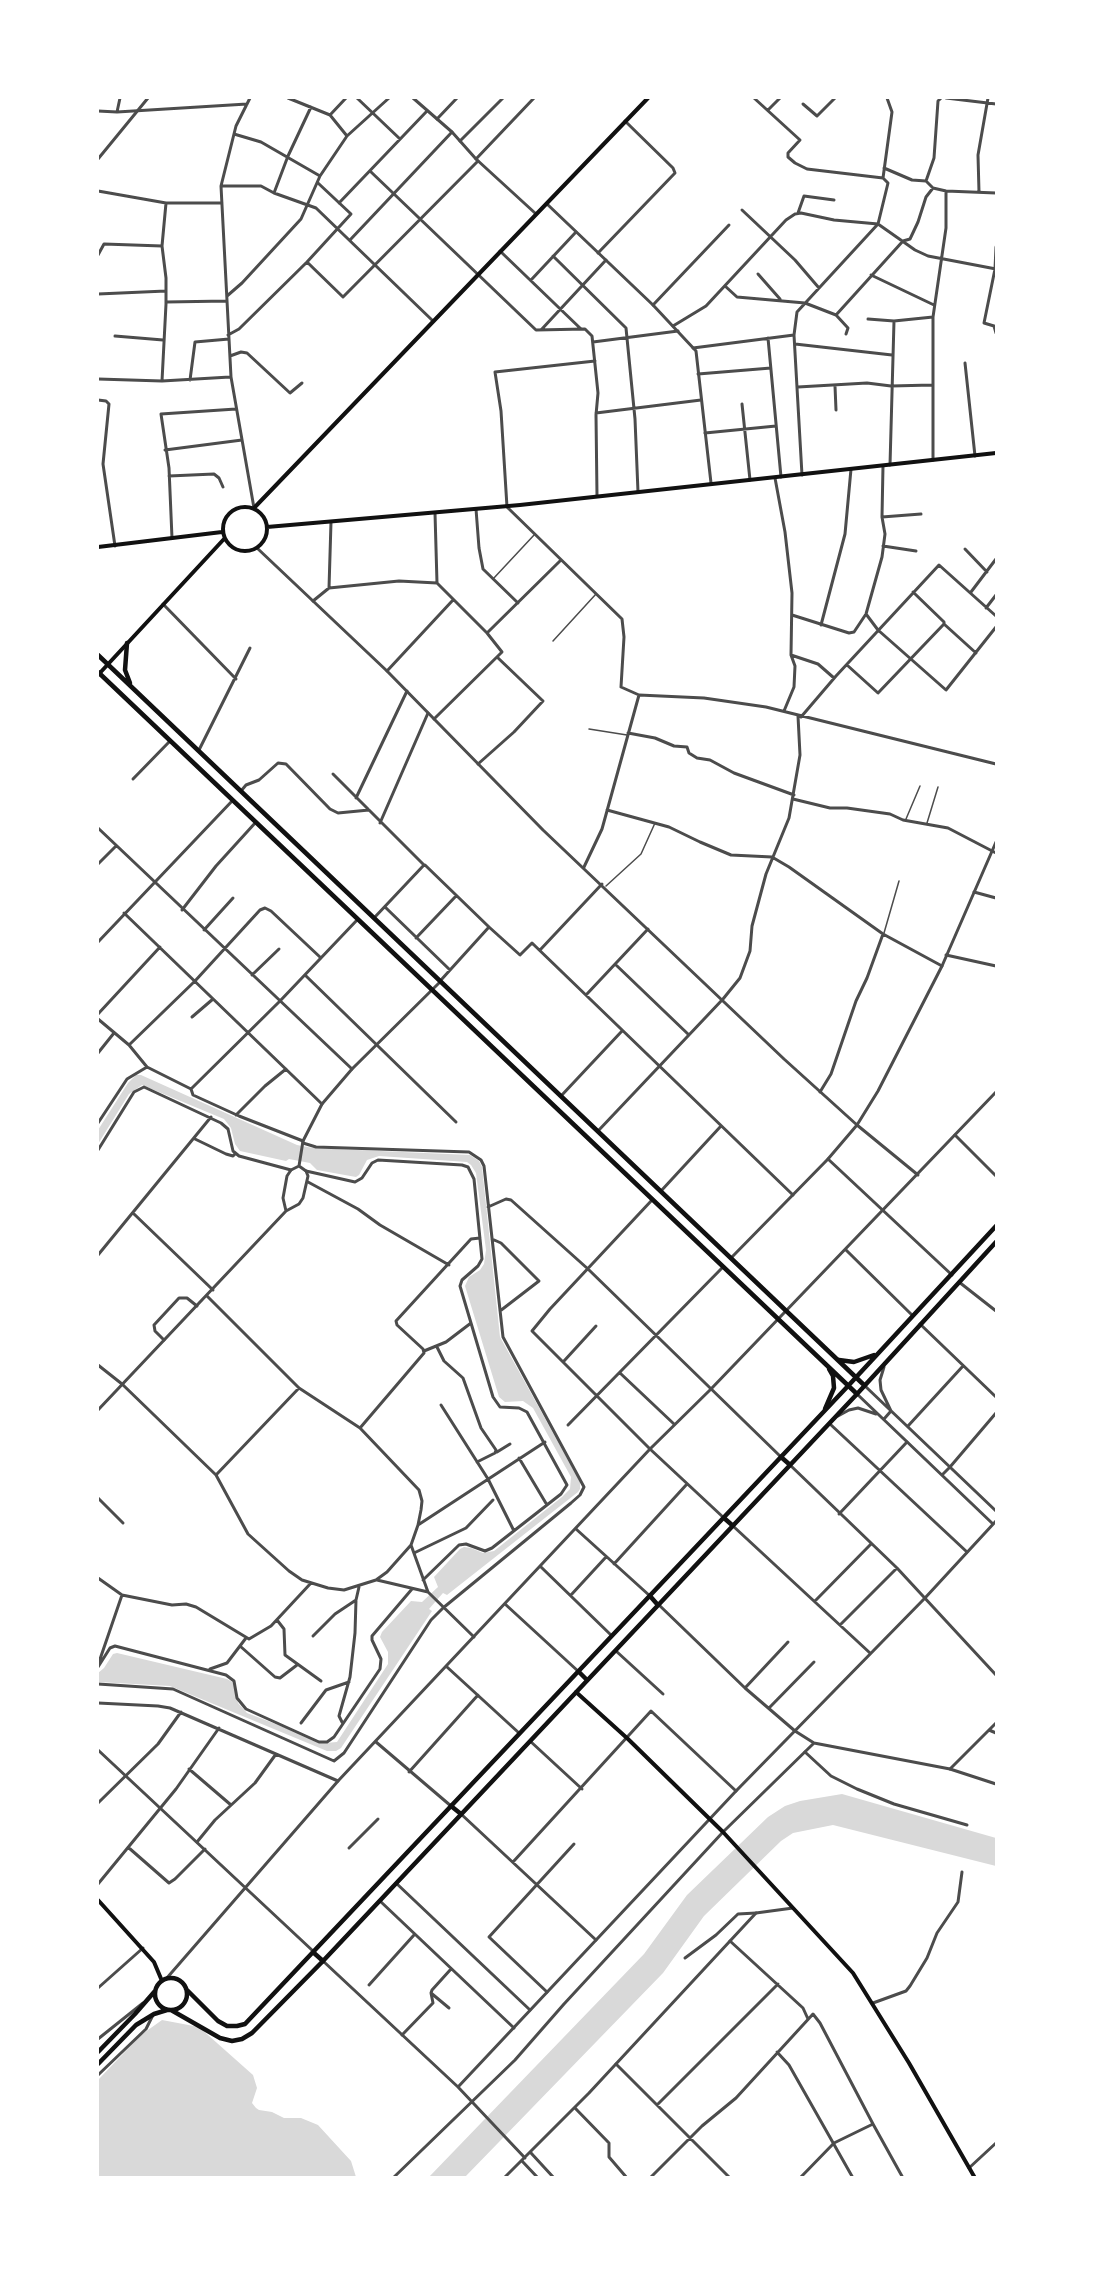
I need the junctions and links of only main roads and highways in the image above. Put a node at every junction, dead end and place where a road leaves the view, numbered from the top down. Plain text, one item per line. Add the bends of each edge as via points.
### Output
1 (648, 98) edge
2 (996, 453) edge
3 (254, 508) junction
4 (267, 527) junction
5 (222, 532) junction
6 (224, 539) junction
7 (98, 548) edge
8 (127, 643) junction
9 (98, 655) edge
10 (107, 664) junction
11 (98, 674) edge
12 (140, 695) junction
13 (241, 791) junction
14 (233, 800) junction
15 (509, 1047) junction
16 (501, 1057) junction
17 (661, 1191) junction
18 (652, 1200) junction
19 (996, 1226) edge
20 (991, 1232) junction
21 (996, 1237) edge
22 (996, 1242) edge
23 (731, 1259) junction
24 (722, 1268) junction
25 (952, 1275) junction
26 (959, 1281) junction
27 (913, 1316) junction
28 (920, 1324) junction
29 (879, 1352) junction
30 (834, 1356) junction
31 (826, 1364) junction
32 (856, 1377) junction
33 (864, 1385) junction
34 (848, 1386) junction
35 (857, 1394) junction
36 (824, 1412) junction
37 (781, 1457) junction
38 (789, 1464) junction
39 (724, 1518) junction
40 (732, 1525) junction
41 (650, 1596) junction
42 (657, 1604) junction
43 (579, 1672) junction
44 (587, 1680) junction
45 (576, 1692) junction
46 (451, 1806) junction
47 (461, 1814) junction
48 (98, 1900) edge
49 (314, 1953) junction
50 (323, 1961) junction
51 (164, 1980) junction
52 (186, 1989) junction
53 (155, 1990) junction
54 (169, 2010) junction
55 (98, 2052) edge
56 (98, 2064) edge
57 (975, 2178) edge

1 - 3 main road
2 - 4 main road via 507,507
3 - 4 main road
3 - 5 main road via 230,512
4 - 6 main road via 263,543 248,552 231,547
5 - 6 main road
5 - 7 main road
6 - 8 main road
8 - 10 main road
8 - 12 main road via 125,670
9 - 10 main road
10 - 11 main road
10 - 12 main road
11 - 14 main road
12 - 13 main road
13 - 14 main road
13 - 15 main road
14 - 16 main road
15 - 16 main road
15 - 17 main road
16 - 18 main road
17 - 18 main road
17 - 23 main road
18 - 24 main road
19 - 20 main road
20 - 21 main road
20 - 25 main road
22 - 26 main road
23 - 24 main road
23 - 30 main road
24 - 31 main road
25 - 26 main road
25 - 27 main road
26 - 28 main road
27 - 28 main road
27 - 29 main road
28 - 33 main road
29 - 30 main road via 854,1362 842,1362
29 - 32 main road
30 - 32 main road
31 - 34 main road
31 - 36 main road via 834,1382
32 - 33 main road
32 - 34 main road
33 - 35 main road
34 - 35 main road
34 - 36 main road
35 - 38 main road
36 - 37 main road
37 - 38 main road
37 - 39 main road
38 - 40 main road
39 - 40 main road
39 - 41 main road
40 - 42 main road
41 - 42 main road
41 - 43 main road
42 - 44 main road
43 - 44 main road
43 - 46 main road
44 - 45 main road
45 - 47 main road
45 - 57 main road via 723,1832 853,1973
46 - 47 main road
46 - 49 main road
47 - 50 main road
48 - 51 main road via 143,1948
49 - 50 main road
49 - 52 main road via 245,2024 227,2026 218,2021
50 - 54 main road via 252,2033 242,2038 219,2038
51 - 52 main road via 178,1980
51 - 53 main road
52 - 54 main road via 185,2001
53 - 54 main road via 157,2003
53 - 55 main road
54 - 56 main road via 136,2025

